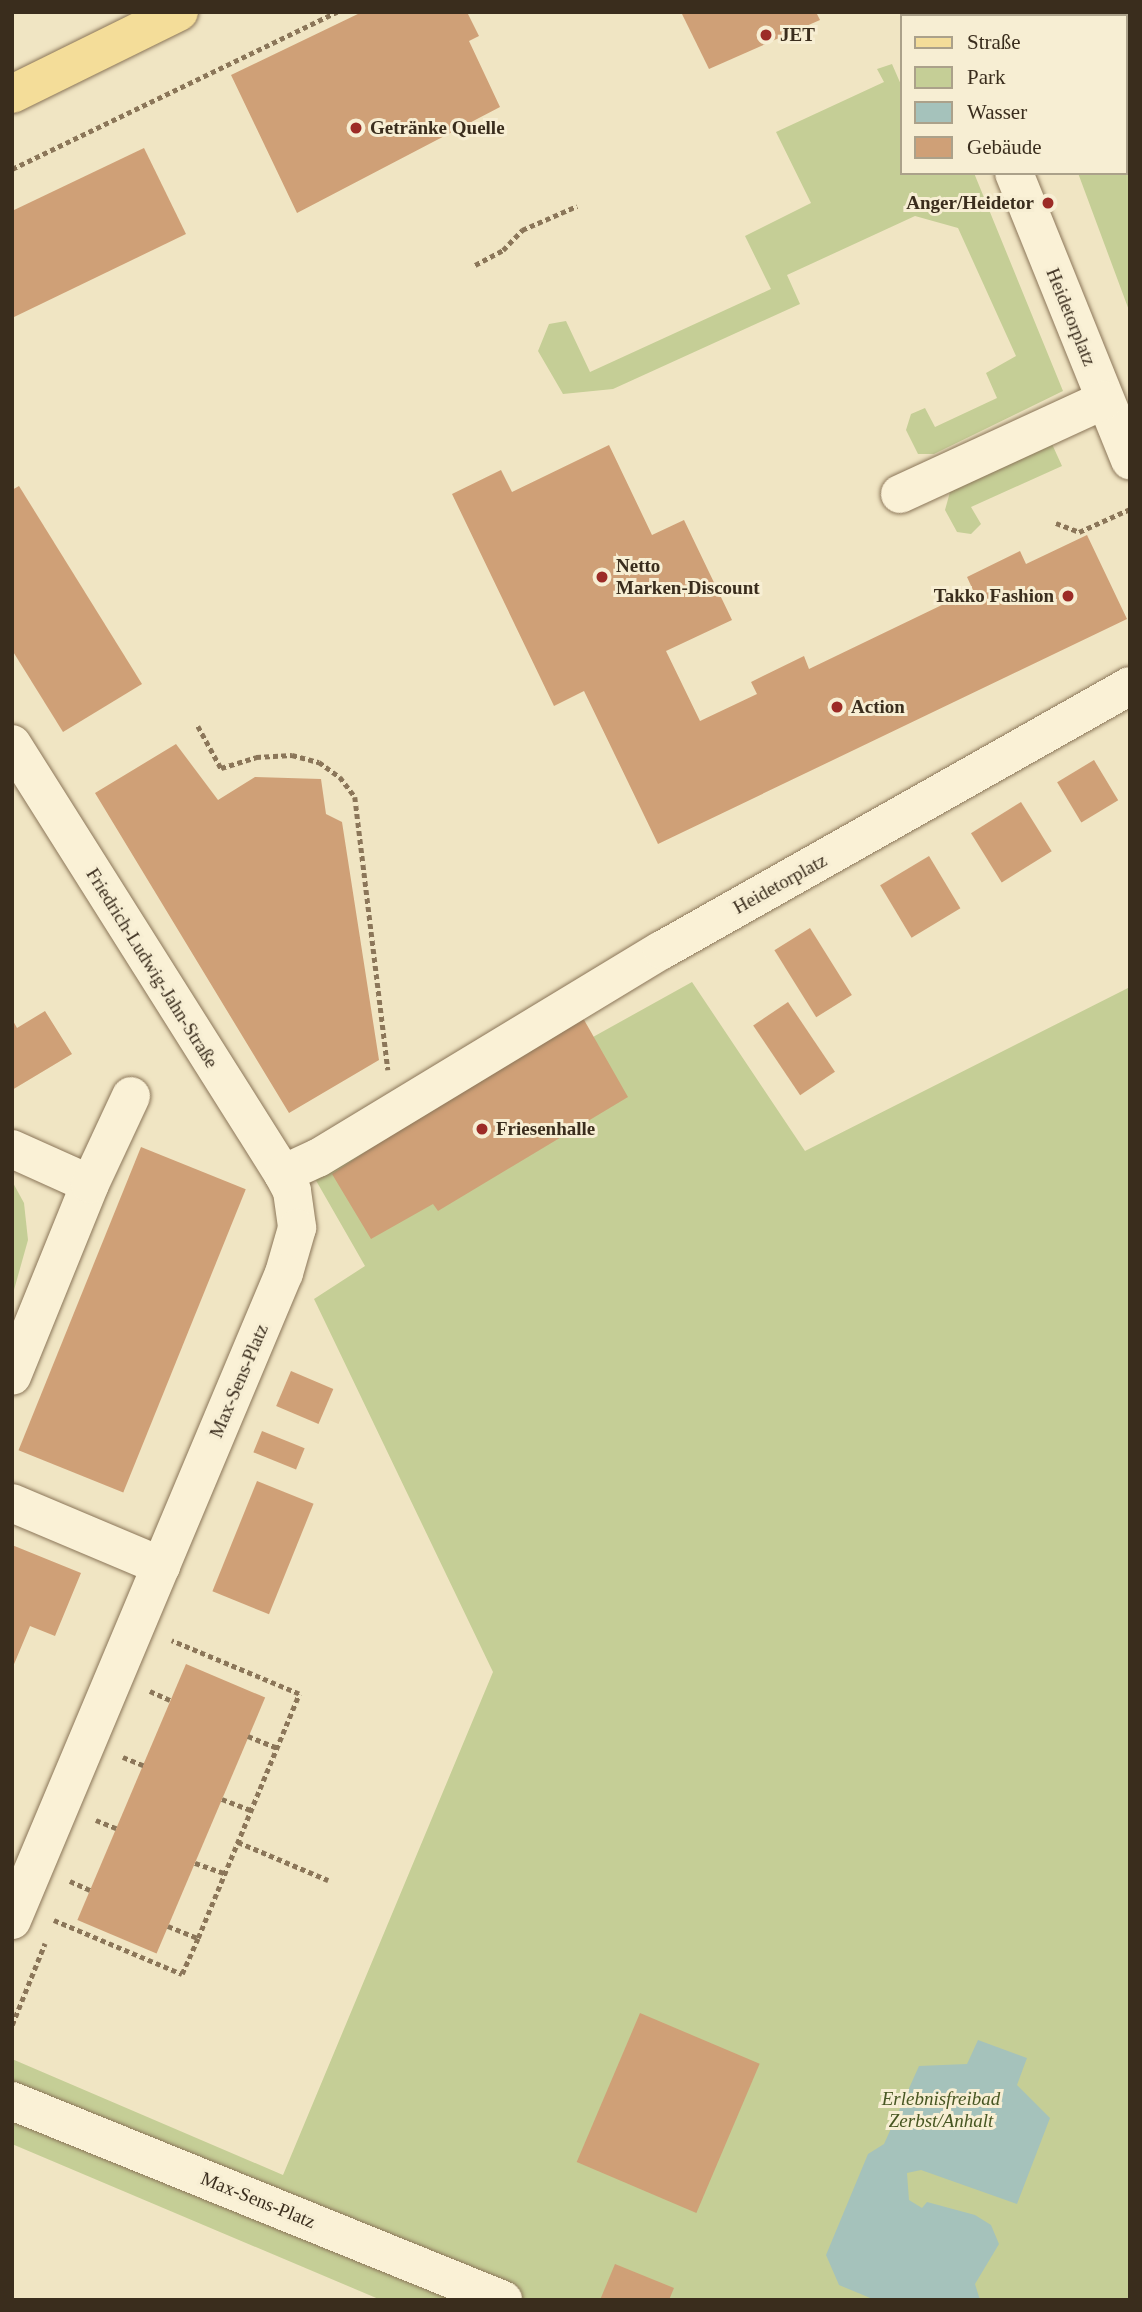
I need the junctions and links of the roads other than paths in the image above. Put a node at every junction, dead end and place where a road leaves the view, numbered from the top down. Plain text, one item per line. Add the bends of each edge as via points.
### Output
1 (179, 12) edge
2 (12, 94) edge
3 (1015, 175) edge
4 (1104, 400) junction
5 (1130, 460) edge
6 (900, 494) dead end
7 (1130, 686) edge
8 (12, 744) edge
9 (131, 1096) dead end
10 (12, 1149) edge
11 (288, 1182) junction
12 (90, 1184) junction
13 (12, 1376) edge
14 (12, 1503) edge
15 (161, 1566) junction
16 (12, 1920) edge
17 (12, 2101) edge
18 (503, 2300) edge

1 - 2 main road
3 - 4 street, Heidetorplatz
4 - 5 street, Heidetorplatz
4 - 6 street
7 - 11 street, Heidetorplatz via 662,950
8 - 11 street, Friedrich-Ludwig-Jahn-Straße
9 - 12 street via 123,1103
10 - 12 street
11 - 15 street, Max-Sens-Platz via 297,1228 284,1273
12 - 13 street
14 - 15 street
15 - 16 street, Max-Sens-Platz
17 - 18 street, Max-Sens-Platz

